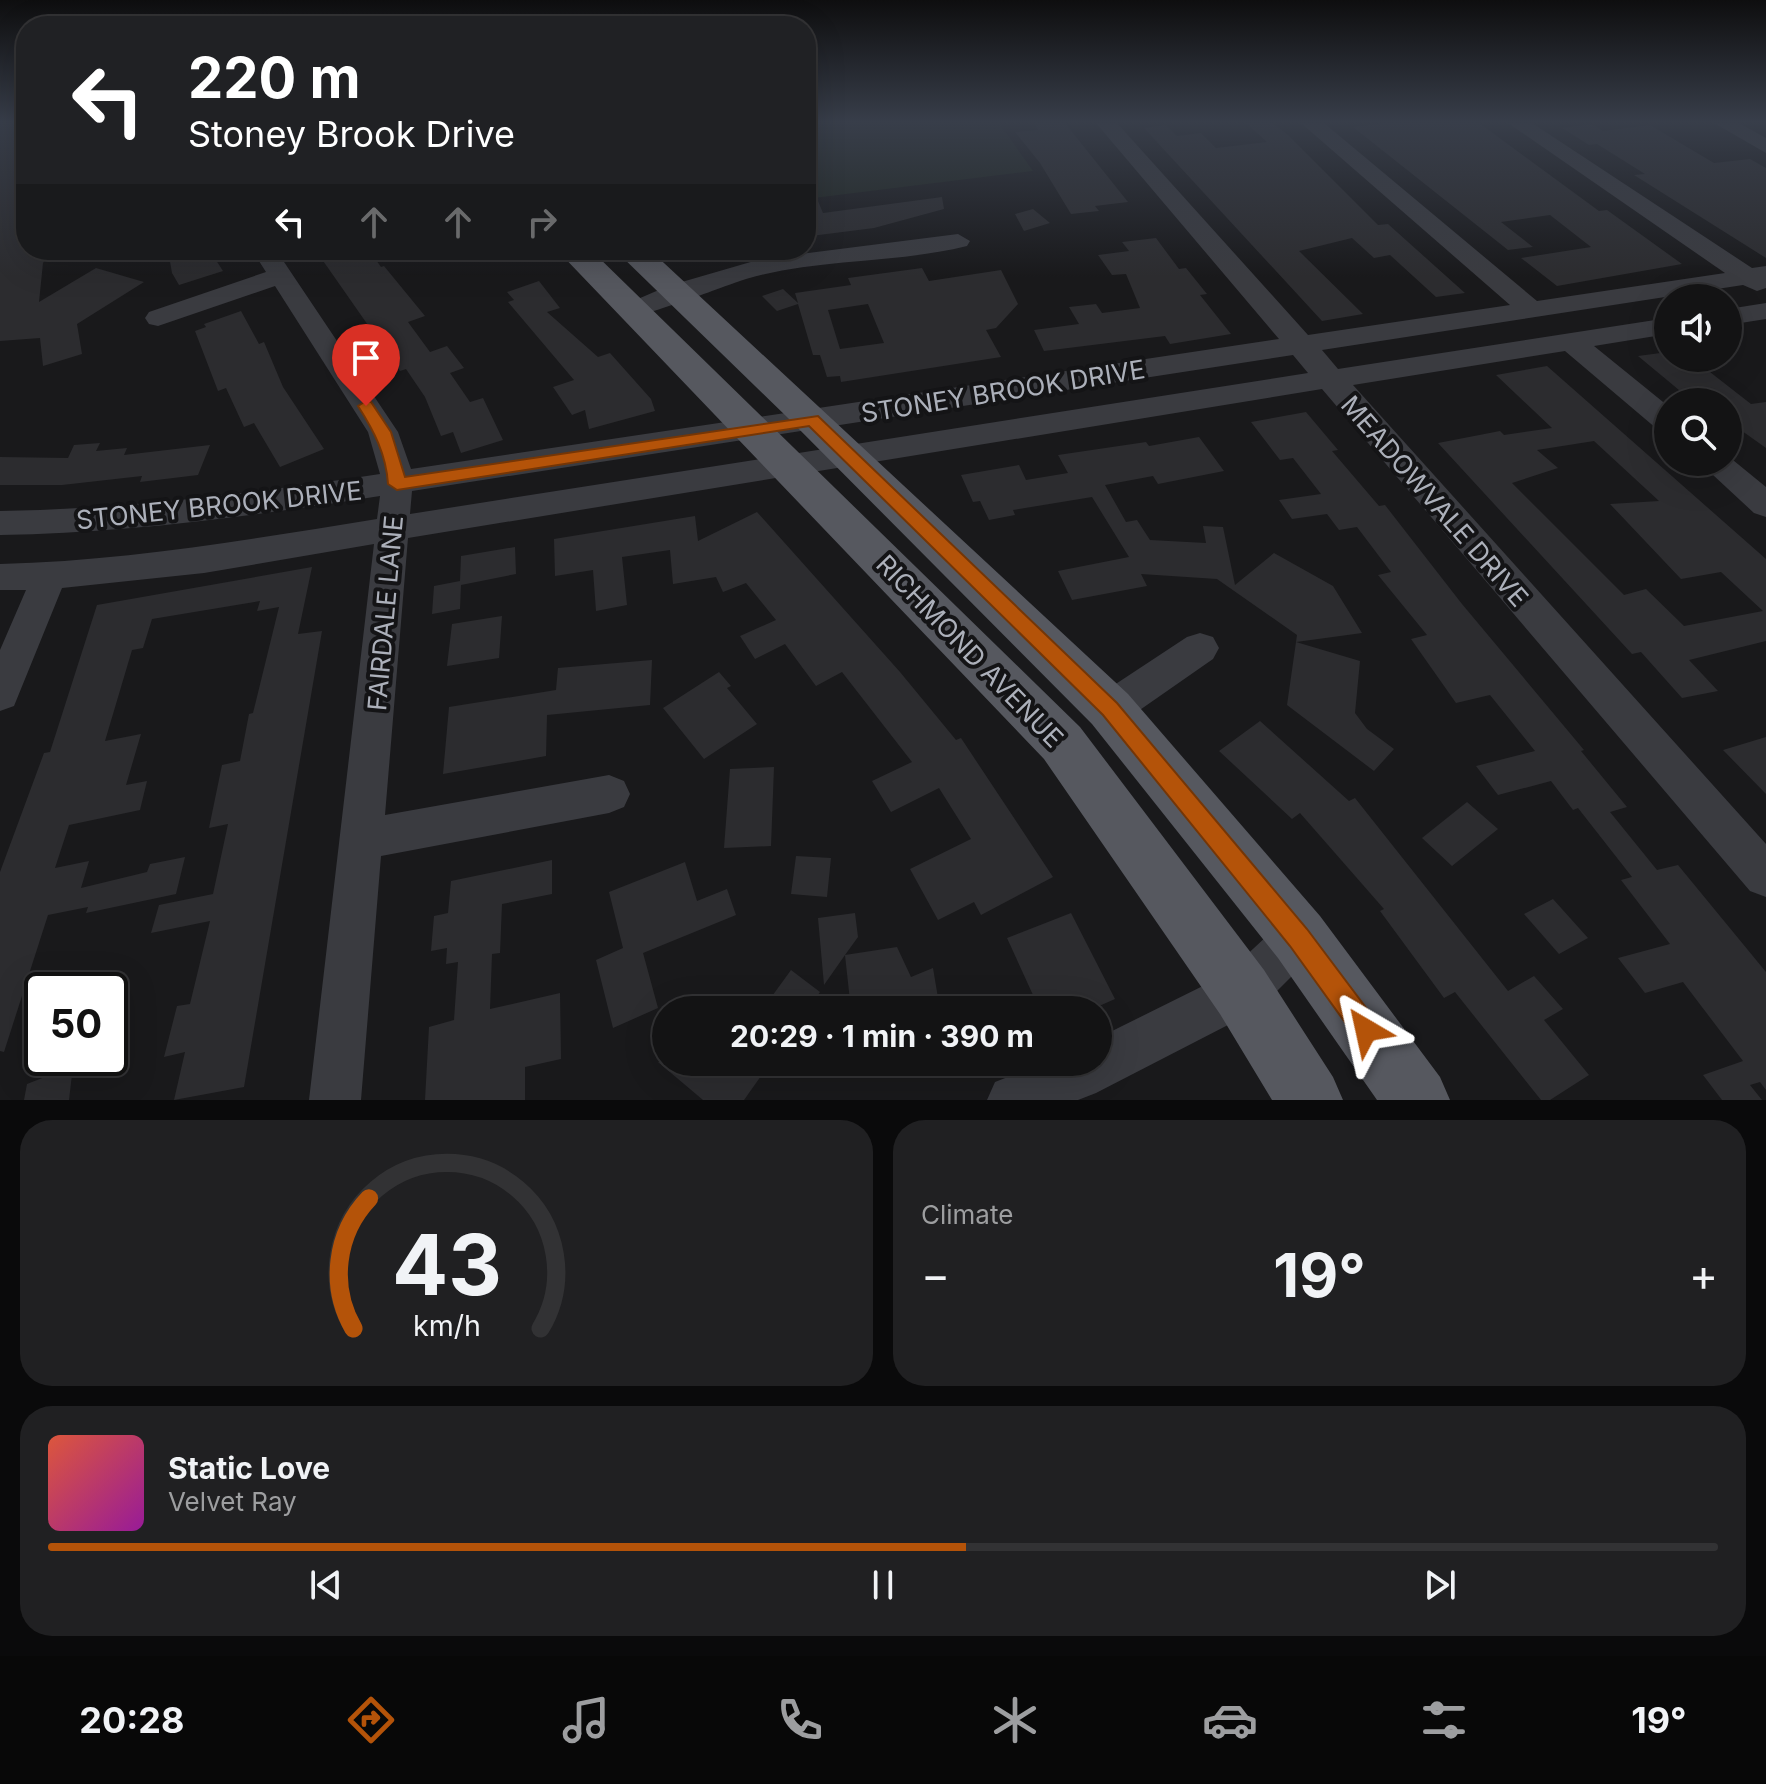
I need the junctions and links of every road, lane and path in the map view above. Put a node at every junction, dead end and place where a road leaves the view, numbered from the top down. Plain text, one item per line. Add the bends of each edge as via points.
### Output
1 (1150, 174) edge
2 (1372, 174) edge
3 (1597, 174) edge
4 (958, 241) dead end
5 (583, 260) edge
6 (642, 260) edge
7 (814, 260) edge
8 (816, 260) edge
9 (272, 263) edge
10 (1760, 280) edge
11 (677, 292) junction
12 (1532, 310) junction
13 (633, 311) junction
14 (1766, 311) edge
15 (1742, 315) edge
16 (158, 318) dead end
17 (1654, 328) edge
18 (1572, 342) junction
19 (1298, 346) junction
20 (1329, 380) junction
21 (1654, 410) edge
22 (813, 420) junction
23 (752, 428) junction
24 (850, 456) junction
25 (787, 464) junction
26 (1732, 476) edge
27 (397, 484) junction
28 (1766, 505) edge
29 (0, 523) edge
30 (393, 531) junction
31 (49, 576) junction
32 (0, 577) edge
33 (1200, 648) dead end
34 (0, 695) edge
35 (1110, 709) junction
36 (609, 794) dead end
37 (363, 839) junction
38 (1766, 876) edge
39 (1299, 937) junction
40 (1242, 992) junction
41 (335, 1100) edge
42 (1013, 1100) edge
43 (1310, 1100) edge
44 (1417, 1100) edge

1 - 19 street, MEADOWVALE DRIVE
2 - 12 street
3 - 10 street
4 - 8 street
5 - 13 main road, RICHMOND AVENUE
6 - 11 main road, RICHMOND AVENUE
7 - 11 street via 761,267
9 - 16 street, FAIRDALE LANE
9 - 27 street, FAIRDALE LANE via 383,432
10 - 12 street, STONEY BROOK DRIVE
11 - 13 street
11 - 22 main road, RICHMOND AVENUE
12 - 19 street, STONEY BROOK DRIVE
13 - 23 main road, RICHMOND AVENUE
14 - 15 street
17 - 18 street, STONEY BROOK DRIVE
18 - 20 street, STONEY BROOK DRIVE
18 - 21 street
19 - 20 street, MEADOWVALE DRIVE
19 - 22 street, STONEY BROOK DRIVE
20 - 24 street, STONEY BROOK DRIVE
20 - 38 street, MEADOWVALE DRIVE
22 - 23 street, STONEY BROOK DRIVE
22 - 24 main road, RICHMOND AVENUE
23 - 25 main road, RICHMOND AVENUE
23 - 27 street, STONEY BROOK DRIVE
24 - 25 street, STONEY BROOK DRIVE
24 - 35 main road, RICHMOND AVENUE
25 - 30 street, STONEY BROOK DRIVE
25 - 40 main road, RICHMOND AVENUE via 1062,743
26 - 28 street
27 - 29 street, STONEY BROOK DRIVE via 223,509
27 - 30 street, FAIRDALE LANE
30 - 31 street, STONEY BROOK DRIVE via 204,560
30 - 37 street, FAIRDALE LANE
31 - 32 street, STONEY BROOK DRIVE
31 - 34 street
33 - 35 street
35 - 39 main road, RICHMOND AVENUE
36 - 37 street
37 - 41 street, FAIRDALE LANE
39 - 40 street
39 - 44 main road, RICHMOND AVENUE
40 - 42 street via 1078,1075
40 - 43 main road, RICHMOND AVENUE

